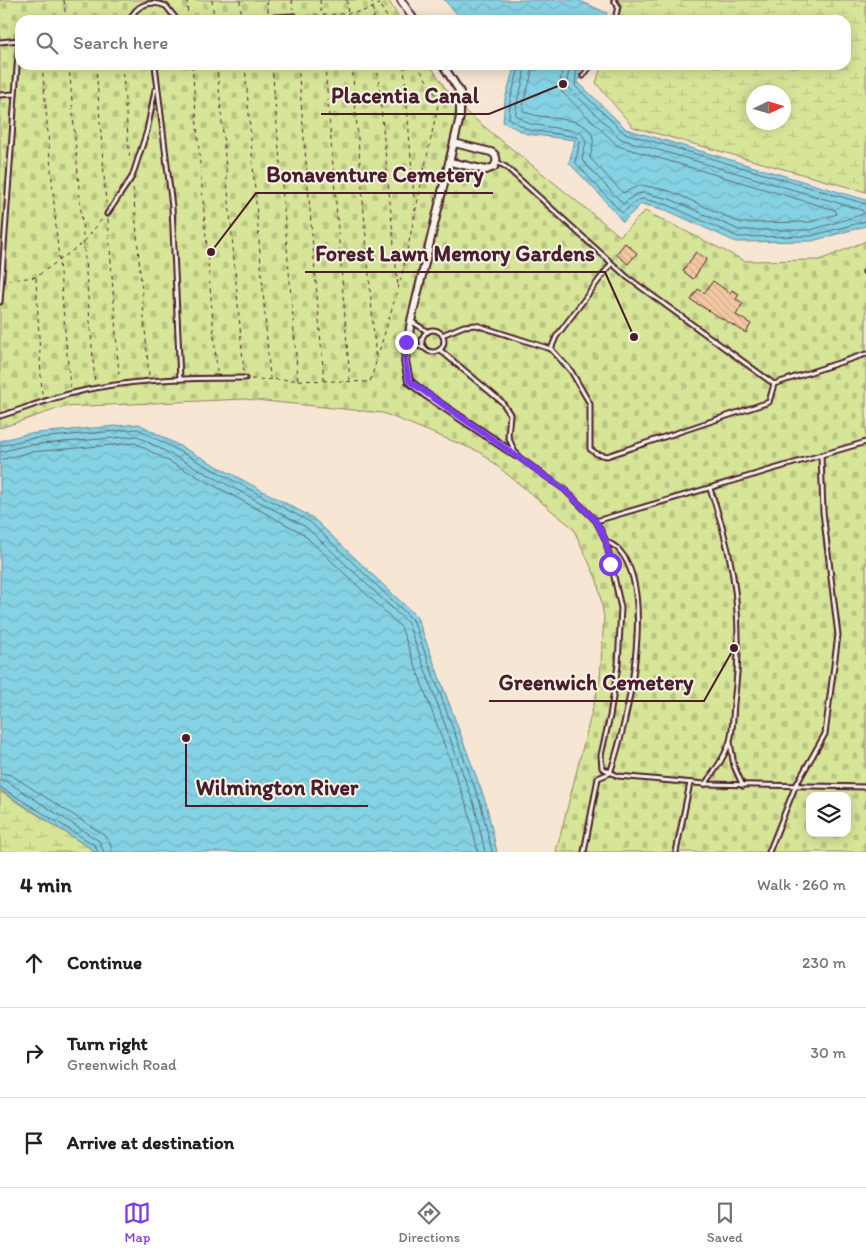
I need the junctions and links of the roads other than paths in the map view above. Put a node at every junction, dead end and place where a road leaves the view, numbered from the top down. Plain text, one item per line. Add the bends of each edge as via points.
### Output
1 (401, 0) edge
2 (614, 0) edge
3 (133, 15) edge
4 (174, 15) edge
5 (411, 15) edge
6 (616, 15) edge
7 (15, 40) edge
8 (0, 42) edge
9 (17, 70) edge
10 (155, 70) edge
11 (446, 70) edge
12 (587, 70) edge
13 (583, 76) dead end
14 (156, 86) junction
15 (15, 94) junction
16 (0, 95) edge
17 (454, 143) junction
18 (450, 162) junction
19 (496, 162) junction
20 (107, 214) road end
21 (611, 264) junction
22 (1, 280) edge
23 (0, 302) edge
24 (411, 321) junction
25 (428, 332) junction
26 (442, 334) junction
27 (406, 342) junction
28 (424, 348) junction
29 (551, 349) junction
30 (440, 350) junction
31 (866, 354) edge
32 (245, 378) road end
33 (180, 379) junction
34 (774, 384) junction
35 (0, 416) edge
36 (866, 442) edge
37 (516, 455) junction
38 (821, 455) junction
39 (710, 489) junction
40 (596, 521) junction
41 (606, 541) junction
42 (730, 741) junction
43 (610, 773) junction
44 (690, 783) junction
45 (705, 784) junction
46 (743, 786) junction
47 (795, 786) junction
48 (866, 787) edge
49 (584, 852) edge
50 (676, 852) edge
51 (769, 852) edge

1 - 5 street
2 - 6 lane via 618,6
3 - 4 lane via 138,8 150,3 166,6
7 - 8 lane
9 - 15 lane
10 - 14 lane
11 - 17 street via 460,92 460,117
12 - 13 lane
14 - 20 lane via 147,131 132,177
14 - 33 lane via 172,207
15 - 16 lane
15 - 22 lane
17 - 18 street
17 - 19 street via 491,152
18 - 19 street via 486,170 494,167
18 - 24 street
19 - 21 lane via 506,167
21 - 29 lane via 556,337
21 - 34 lane
22 - 23 lane
24 - 25 lane
24 - 27 street
25 - 26 lane via 435,330
25 - 28 lane via 422,339
26 - 29 lane via 476,325
26 - 30 lane via 444,342
27 - 28 lane
27 - 37 street via 409,381
28 - 30 lane via 433,353
29 - 34 lane via 571,371 590,404 590,449 607,456 769,402
30 - 37 lane via 502,402 510,414 508,436
31 - 34 lane
32 - 33 lane
33 - 35 lane via 70,394
36 - 38 lane
37 - 40 lane via 565,490
38 - 39 lane
38 - 47 lane via 823,512 838,635 825,734
39 - 40 lane
39 - 42 lane via 725,530 735,580 739,634
40 - 41 lane
41 - 43 lane via 621,608 618,665 601,755 602,768
41 - 43 lane via 619,550 627,565 637,603 629,702
42 - 45 lane
42 - 46 lane via 734,766
43 - 44 lane
43 - 49 lane via 598,778
44 - 45 lane
44 - 50 lane
45 - 46 lane
46 - 47 lane
47 - 48 lane
47 - 51 lane

